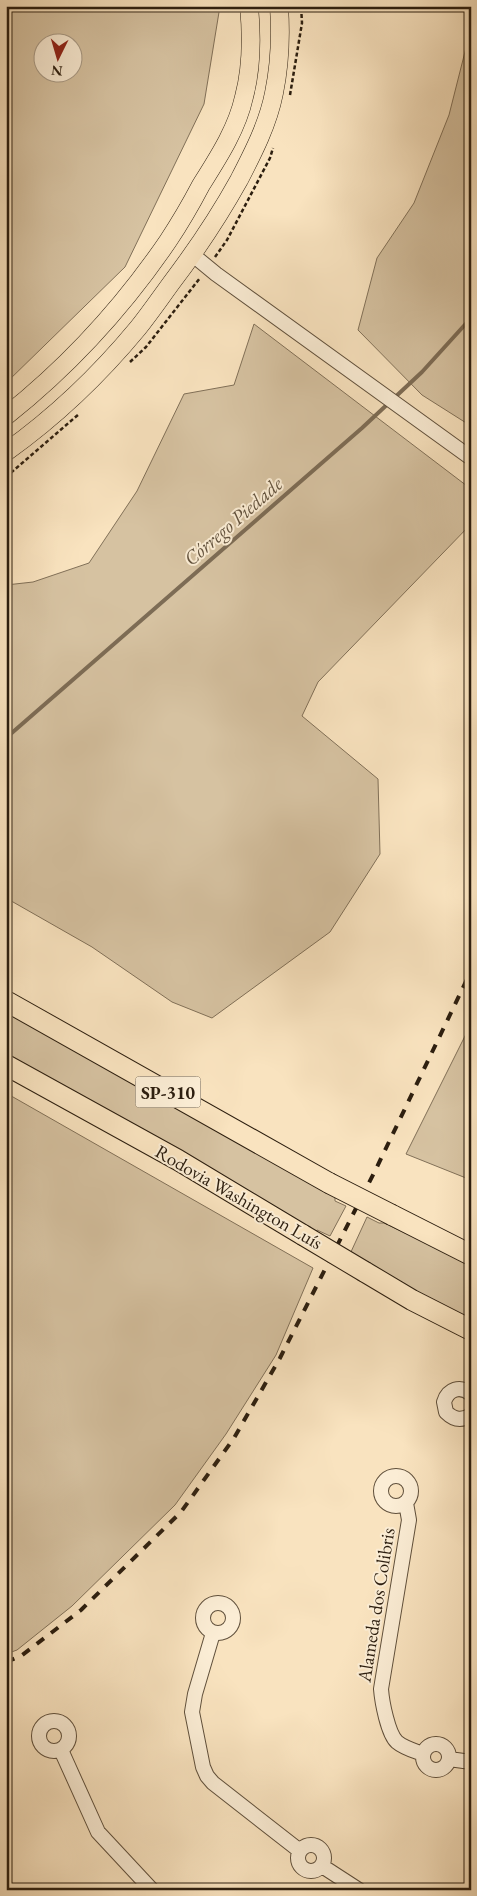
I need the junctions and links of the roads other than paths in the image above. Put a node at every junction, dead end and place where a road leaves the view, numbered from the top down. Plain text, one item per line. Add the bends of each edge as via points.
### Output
1 (249, 6) edge
2 (278, 6) edge
3 (193, 254) junction
4 (6, 416) edge
5 (6, 452) edge
6 (471, 458) edge
7 (6, 1001) edge
8 (6, 1066) edge
9 (471, 1255) edge
10 (471, 1330) edge
11 (471, 1394) edge
12 (471, 1414) edge
13 (406, 1503) dead end
14 (213, 1633) dead end
15 (61, 1750) dead end
16 (471, 1762) edge
17 (152, 1890) edge
18 (359, 1890) edge

1 - 4 main road via 251,65 237,120 170,239 108,320 63,366
2 - 3 main road via 279,64 264,127 225,207
3 - 5 main road via 138,328 103,368
3 - 6 street via 216,274
7 - 9 highway, SP-310, bridge via 329,1183
8 - 10 highway, Rodovia Washington Luís / SP-310, bridge via 178,1160 412,1300
11 - 12 street via 464,1389 453,1390 444,1402 446,1412 455,1419
13 - 16 street, Alameda dos Colibris via 409,1520 381,1689 384,1707 394,1739 401,1745 423,1754 425,1748 436,1743 446,1748 450,1759
14 - 18 street via 192,1712 204,1772 213,1783 300,1851 298,1862 306,1871 312,1872 322,1866
15 - 17 street via 98,1832

